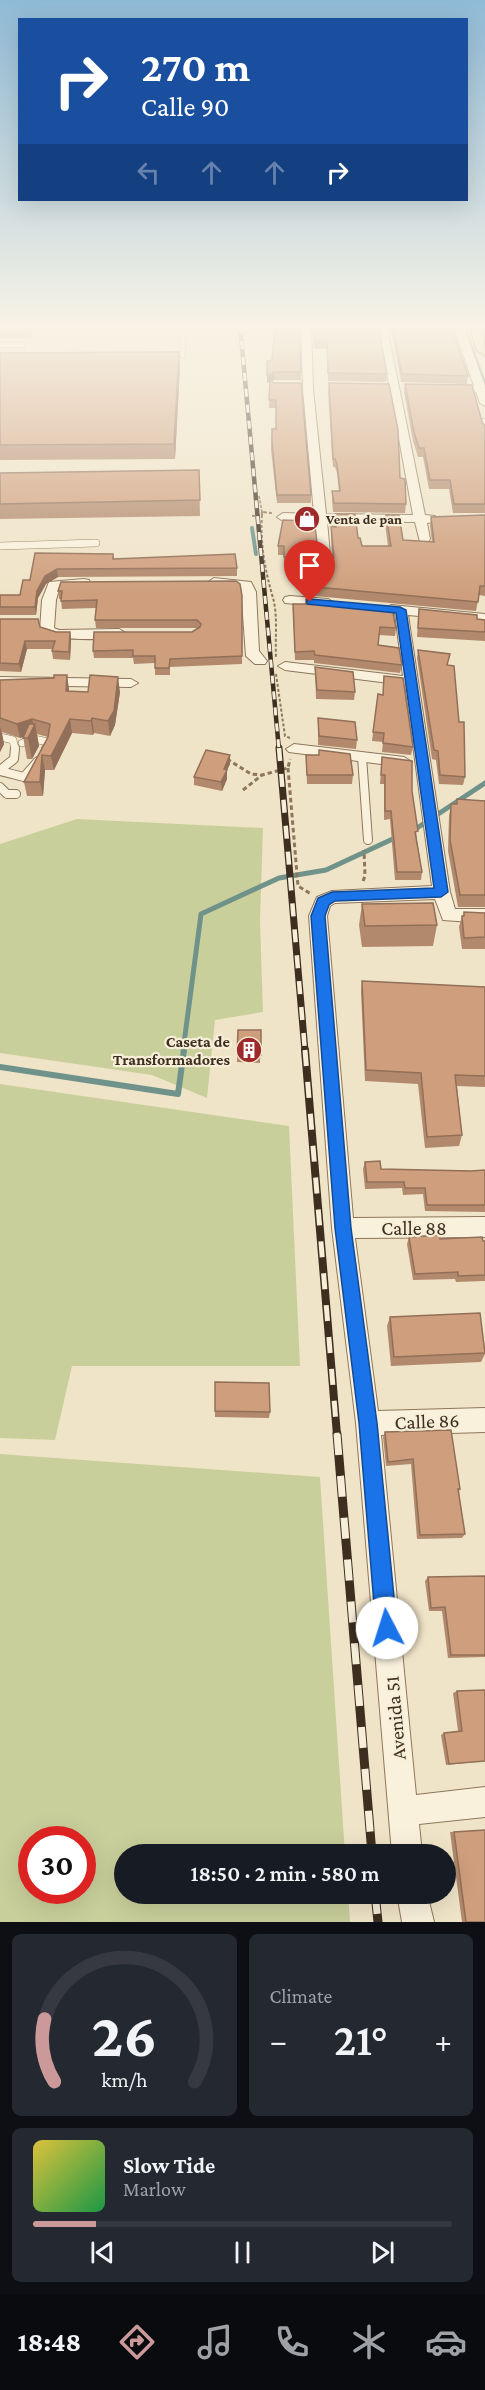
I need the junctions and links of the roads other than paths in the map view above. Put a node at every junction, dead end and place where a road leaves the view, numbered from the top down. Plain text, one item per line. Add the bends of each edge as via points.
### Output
1 (310, 415) edge
2 (399, 415) edge
3 (485, 421) edge
4 (485, 430) edge
5 (283, 517) dead end
6 (320, 517) junction
7 (421, 518) junction
8 (442, 519) edge
9 (424, 539) edge
10 (96, 543) dead end
11 (0, 546) edge
12 (325, 566) edge
13 (206, 582) edge
14 (93, 583) edge
15 (290, 600) road end
16 (342, 604) edge
17 (377, 608) edge
18 (400, 610) junction
19 (485, 618) edge
20 (137, 633) edge
21 (260, 661) dead end
22 (279, 665) road end
23 (0, 681) edge
24 (410, 681) junction
25 (131, 683) dead end
26 (0, 737) edge
27 (22, 743) edge
28 (299, 750) road end
29 (362, 757) junction
30 (424, 764) junction
31 (0, 770) edge
32 (0, 787) edge
33 (16, 794) dead end
34 (368, 840) road end
35 (441, 892) junction
36 (485, 916) edge
37 (485, 1227) edge
38 (343, 1228) junction
39 (485, 1420) edge
40 (368, 1423) junction
41 (485, 1802) edge
42 (403, 1811) junction
43 (406, 1844) edge
44 (414, 1904) edge
45 (418, 1922) edge

1 - 6 street
2 - 7 street
3 - 4 lane
5 - 6 street
6 - 7 street
6 - 12 street
7 - 8 street
7 - 9 street
10 - 11 lane
13 - 21 street via 246,585 250,592 252,651
14 - 20 street via 54,585 41,621 47,630 58,634
15 - 16 street
17 - 18 street
18 - 19 street
18 - 24 street
22 - 24 street
23 - 25 street
24 - 30 street
26 - 31 lane via 15,743 14,759
27 - 31 lane via 34,739 48,742 24,777
28 - 29 street
29 - 30 street
29 - 34 lane
30 - 35 street
32 - 33 lane via 7,794
35 - 36 street via 448,915
35 - 38 street, Avenida 51 via 332,897 323,902 318,916
37 - 38 street, Calle 88
38 - 40 street, Avenida 51
39 - 40 street, Calle 86
40 - 42 street, Avenida 51
41 - 42 street
42 - 43 street, Avenida 51
44 - 45 street

